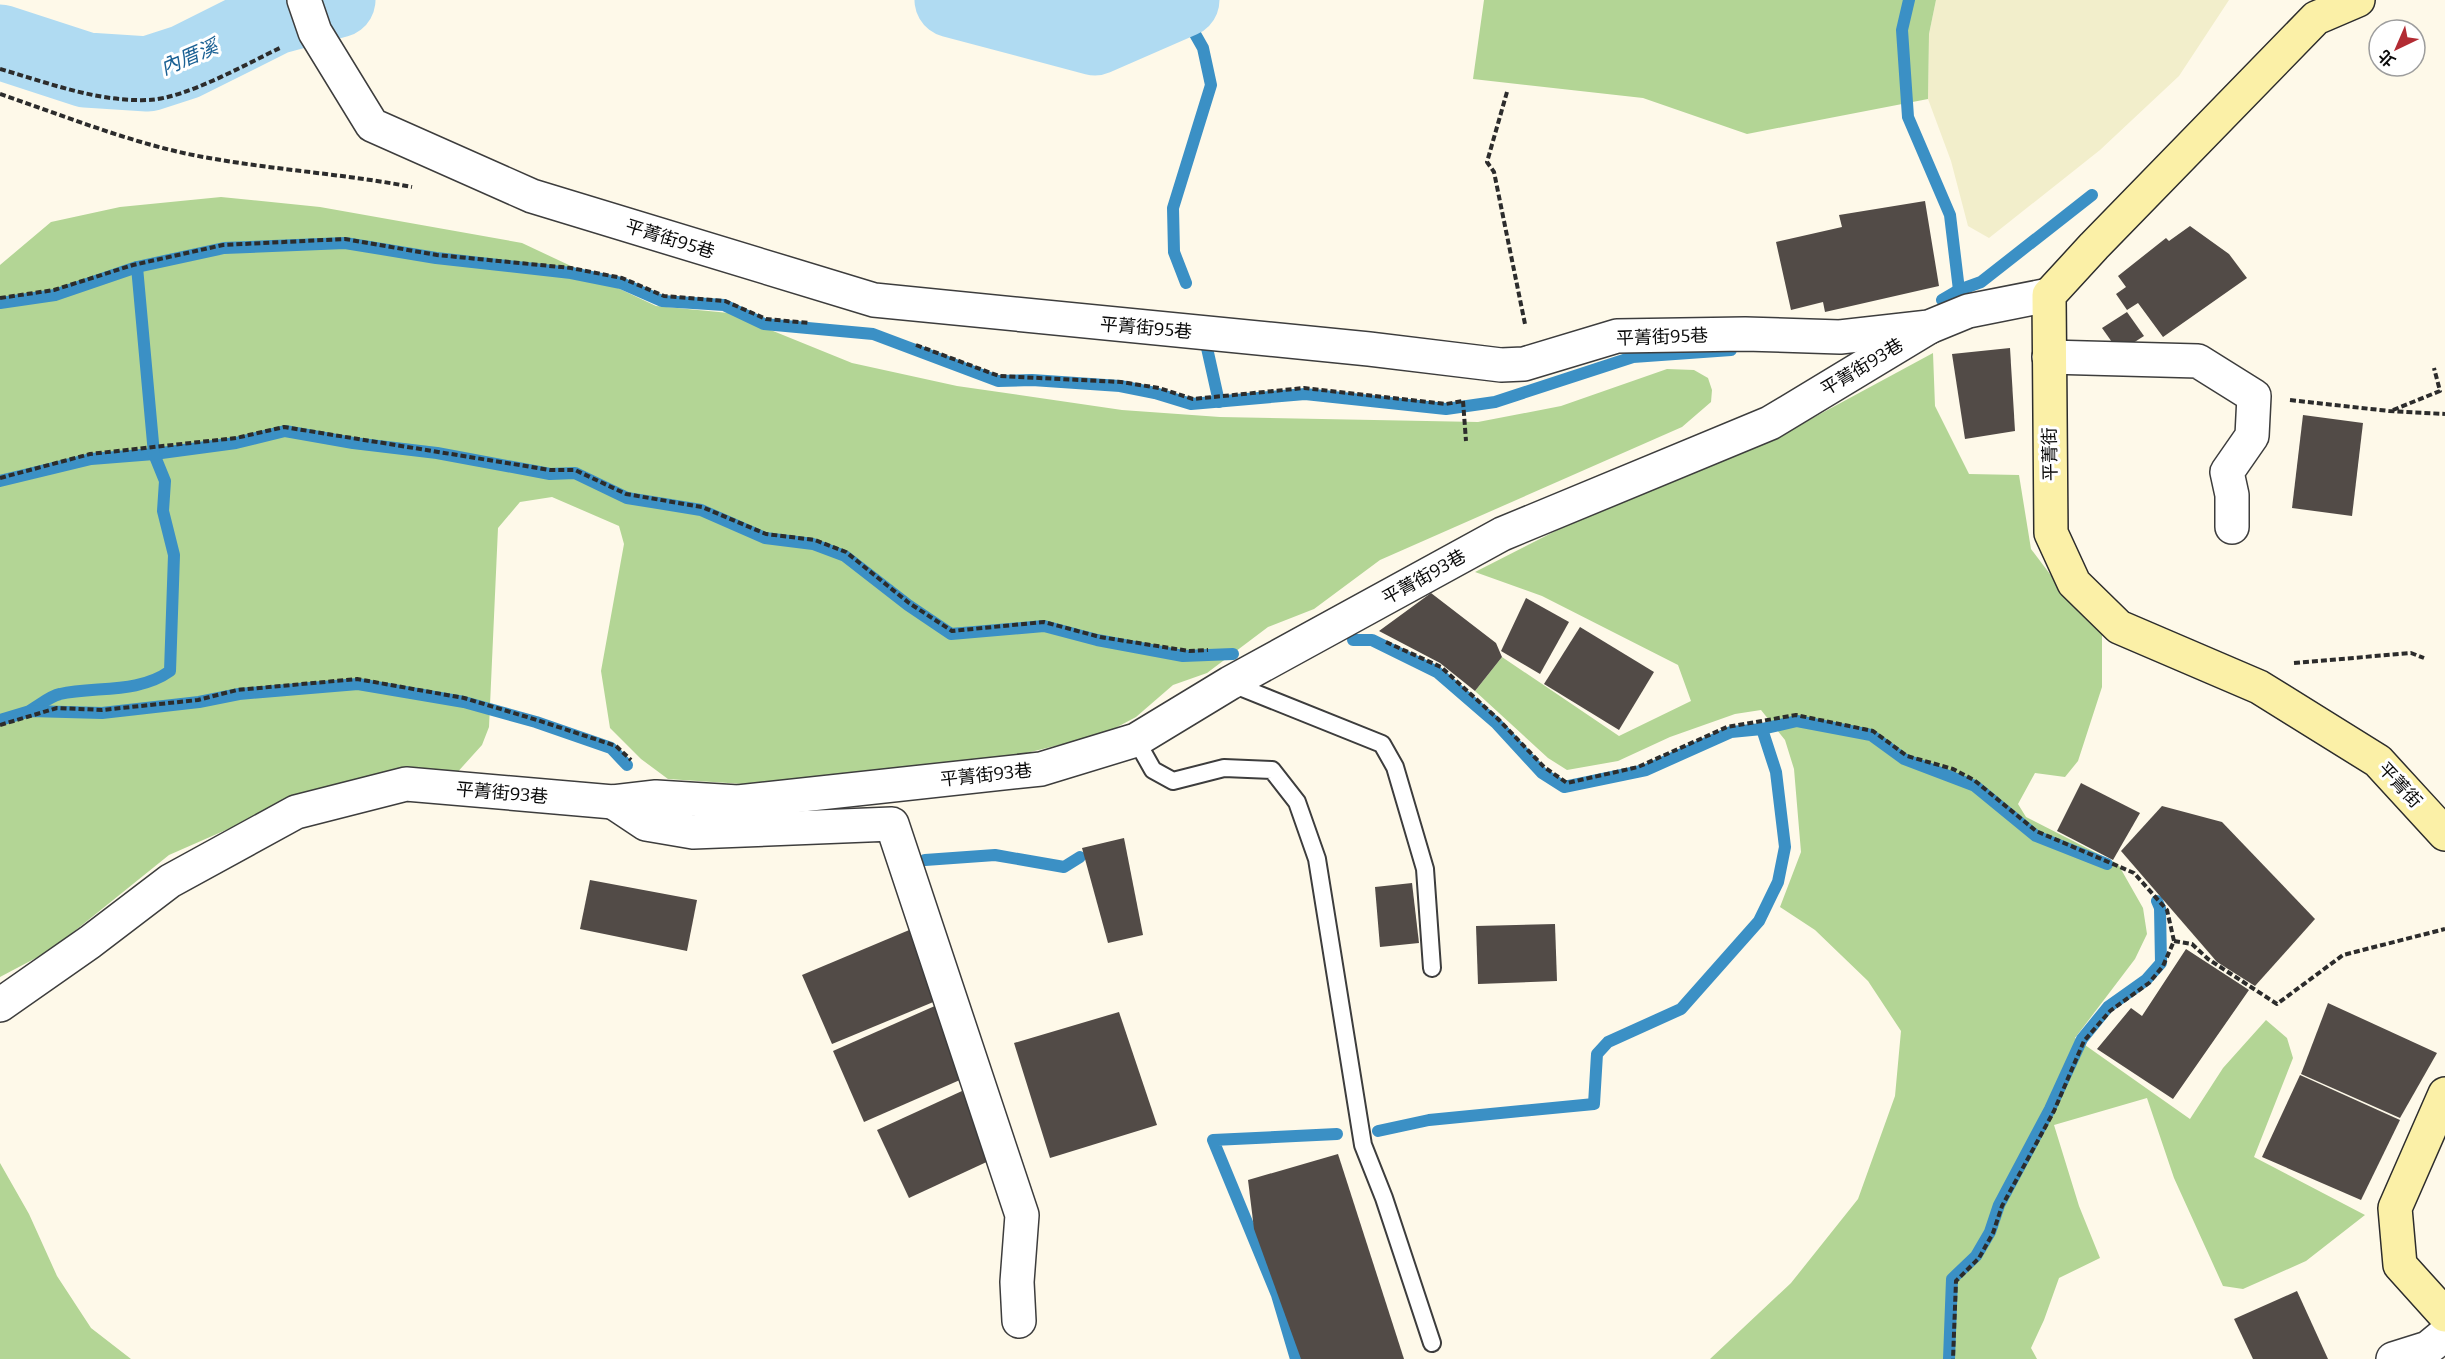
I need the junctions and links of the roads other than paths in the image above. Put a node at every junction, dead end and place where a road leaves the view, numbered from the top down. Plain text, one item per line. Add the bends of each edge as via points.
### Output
1 (304, 0) edge
2 (2358, 0) edge
3 (2049, 295) junction
4 (1929, 327) junction
5 (2049, 357) junction
6 (2232, 527) dead end
7 (1230, 683) junction
8 (1136, 740) junction
9 (613, 802) junction
10 (2445, 834) edge
11 (1432, 968) dead end
12 (0, 1005) edge
13 (2445, 1094) edge
14 (2445, 1315) edge
15 (1019, 1321) dead end
16 (2445, 1334) edge
17 (1432, 1343) dead end
18 (2393, 1359) edge

1 - 4 street, 平菁街95巷 via 315,32 372,125 532,196 874,300 1501,365 1524,364 1617,336 1840,337
2 - 3 street via 2316,18
3 - 4 street, 平菁街95巷 via 1968,311
3 - 5 street, 平菁街
4 - 7 street, 平菁街93巷 via 1770,423 1502,534
5 - 6 street via 2198,361 2254,396 2252,436 2227,472
5 - 10 street, 平菁街 via 2051,533 2074,584 2119,627 2259,687 2378,761
7 - 8 street, 平菁街93巷
7 - 11 lane via 1382,744 1395,766 1425,869
8 - 9 street, 平菁街93巷 via 1041,769 738,802 656,797
8 - 17 lane via 1153,770 1173,781 1224,768 1272,770 1297,802 1317,859 1363,1145
9 - 12 street, 平菁街93巷 via 406,784 296,812 170,882
9 - 15 street via 646,824 693,832 891,824 1022,1215 1017,1282
13 - 14 street via 2395,1208 2400,1265
16 - 18 street via 2428,1348

